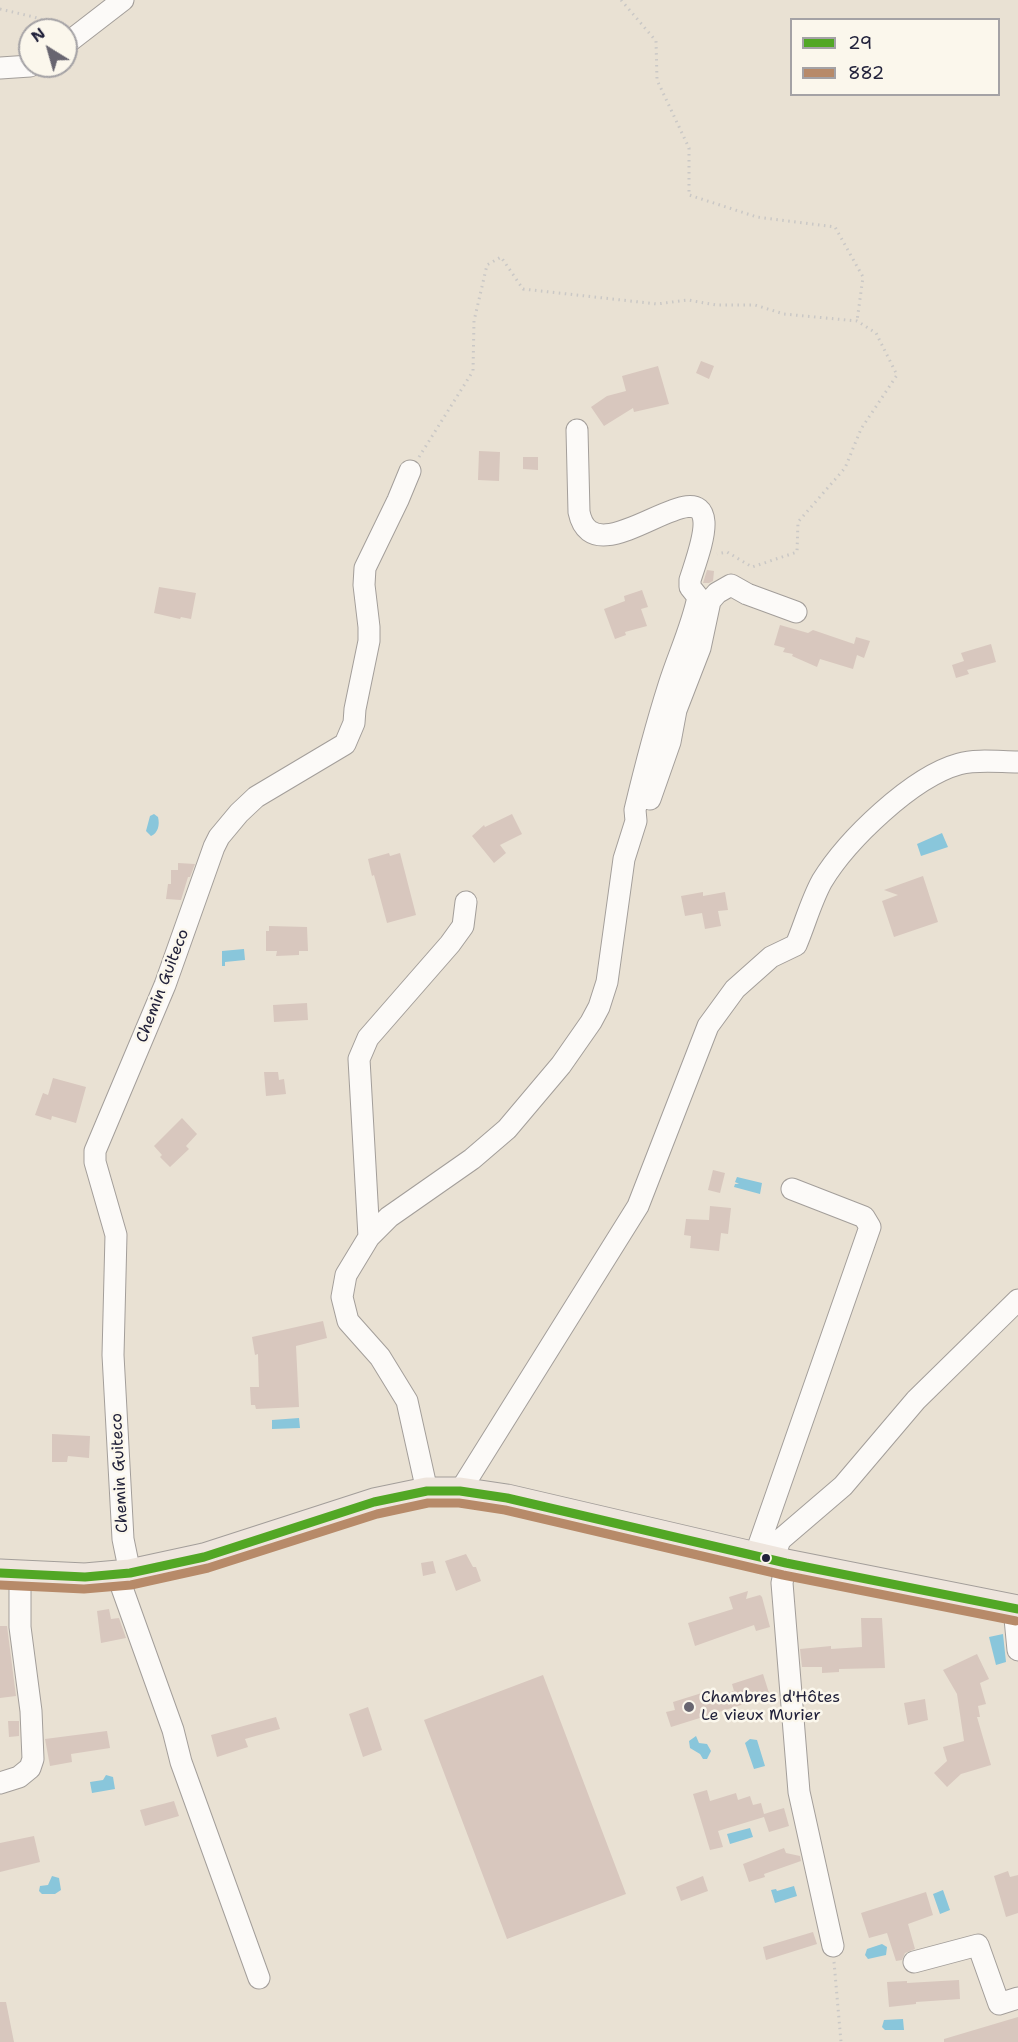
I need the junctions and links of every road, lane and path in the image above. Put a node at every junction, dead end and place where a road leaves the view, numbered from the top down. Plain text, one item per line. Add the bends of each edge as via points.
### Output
1 (123, 0) edge
2 (621, 0) edge
3 (0, 9) edge
4 (36, 18) edge
5 (78, 35) edge
6 (18, 67) edge
7 (0, 68) edge
8 (857, 321) junction
9 (577, 430) dead end
10 (410, 471) joint
11 (711, 555) dead end
12 (796, 612) dead end
13 (1018, 762) edge
14 (636, 821) junction
15 (466, 902) dead end
16 (792, 1189) dead end
17 (369, 1237) junction
18 (1018, 1300) edge
19 (427, 1491) junction
20 (460, 1491) junction
21 (771, 1560) junction
22 (10, 1573) edge
23 (123, 1574) junction
24 (1016, 1609) edge
25 (1018, 1650) edge
26 (0, 1783) edge
27 (833, 1946) joint
28 (914, 1962) dead end
29 (259, 1978) dead end
30 (1018, 1998) edge
31 (842, 2042) edge

1 - 5 street
2 - 8 path via 656,41 657,80 689,148 689,195 757,217 835,227 862,277
3 - 4 path
6 - 7 street
8 - 10 path via 784,314 756,305 688,300 657,304 523,289 501,257 487,265 474,321 473,371
8 - 11 path via 876,333 897,375 861,429 845,468 798,522 797,552 752,567 727,552
9 - 14 street via 579,512 588,530 597,535 615,535 684,506 700,511 704,521 690,580 698,597 651,746 635,810
10 - 23 street, Chemin Guiteco via 365,568 369,641 351,734 345,744 247,804 219,837 165,985 95,1151 116,1235 113,1355
12 - 14 street via 731,585 713,596 653,792 645,812
13 - 20 street via 961,763 940,770 900,798 857,836 822,882 796,945 771,957 735,988 708,1026 638,1206
14 - 17 street via 624,859 607,982 585,1031 507,1129 472,1159 389,1217
15 - 17 street via 463,926 368,1038 359,1059
16 - 21 street via 864,1217 870,1227
17 - 19 street via 346,1275 342,1297 348,1321 380,1357 407,1401
18 - 21 street via 916,1400 843,1486 780,1540
19 - 20 main road
19 - 23 main road via 374,1502 204,1557
20 - 21 main road via 507,1498
21 - 24 main road
21 - 27 street via 782,1583 799,1792
22 - 23 main road via 85,1577
22 - 26 street via 31,1711 33,1760 20,1777
23 - 29 street, Chemin Guiteco via 181,1762
24 - 25 street
27 - 31 path
28 - 30 street via 978,1945 999,2004

